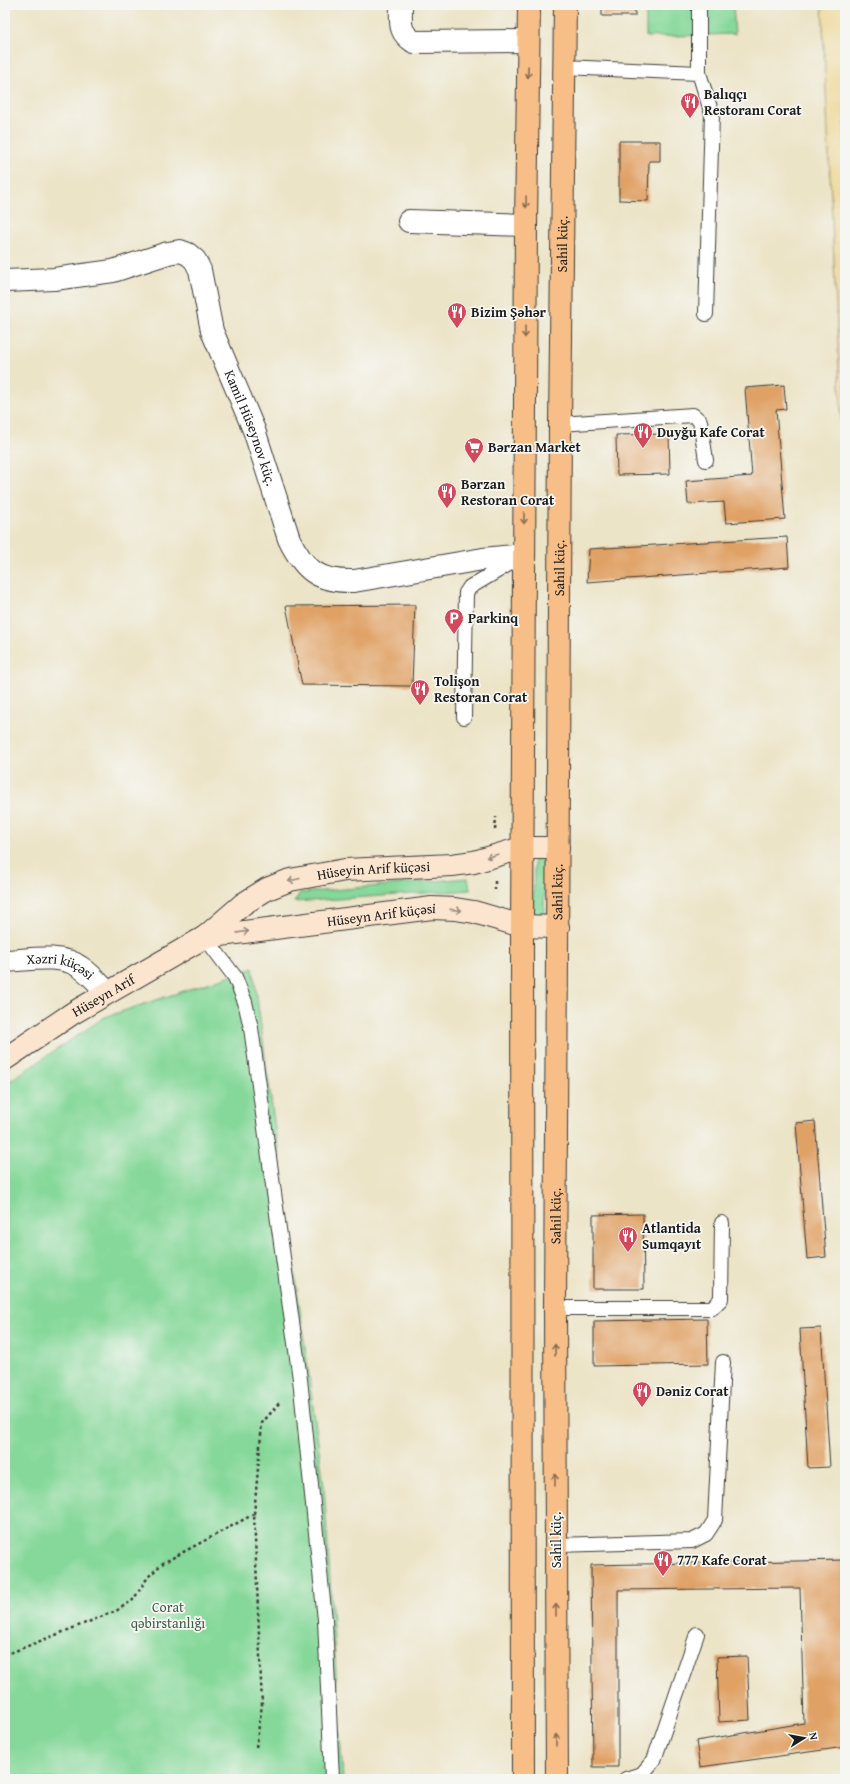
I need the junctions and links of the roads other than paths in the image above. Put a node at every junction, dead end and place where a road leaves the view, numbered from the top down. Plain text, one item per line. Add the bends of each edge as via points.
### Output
1 (401, 5) edge
2 (529, 5) edge
3 (565, 5) edge
4 (699, 5) edge
5 (528, 41) junction
6 (564, 67) junction
7 (699, 73) junction
8 (410, 221) dead end
9 (526, 225) junction
10 (5, 281) edge
11 (706, 314) dead end
12 (560, 424) junction
13 (706, 460) dead end
14 (524, 555) junction
15 (464, 717) dead end
16 (522, 848) junction
17 (558, 848) junction
18 (522, 926) junction
19 (558, 926) junction
20 (205, 937) junction
21 (5, 960) edge
22 (107, 992) junction
23 (5, 1059) edge
24 (722, 1223) dead end
25 (555, 1308) junction
26 (723, 1362) dead end
27 (556, 1545) junction
28 (697, 1634) dead end
29 (332, 1779) edge
30 (523, 1779) edge
31 (557, 1779) edge
32 (626, 1779) edge

1 - 5 street via 401,27 406,36 414,42
2 - 5 main road
3 - 6 main road, Sahil küç.
4 - 7 lane
5 -> 9 main road
6 - 7 lane
6 - 12 main road, Sahil küç.
7 - 11 lane via 712,114
8 - 9 street
9 -> 14 main road
10 - 14 street, Kamil Hüseynov küç. via 54,279 113,271 180,251 195,260 200,270 212,331 254,430 289,539 297,556 318,576 339,582 354,581 476,560
12 - 13 lane via 693,415 700,421
12 - 17 main road, Sahil küç.
14 - 15 lane via 470,587 466,593
14 - 16 main road
16 - 17 street, Hüseyin Arif küçəsi
16 - 18 main road
16 -> 20 street, Hüseyin Arif küçəsi via 474,862 345,870 290,880 267,889 244,904
17 - 19 main road, Sahil küç.
18 - 19 street, Hüseyn Arif küçəsi
20 -> 18 street, Hüseyn Arif küçəsi via 432,908 474,912
18 - 30 main road
19 - 25 main road, Sahil küç.
20 - 22 street, Hüseyn Arif
20 - 29 lane via 235,977 245,1002 251,1028 300,1379 325,1620
21 - 22 street, Xəzri küçəsi via 70,961 81,967
22 - 23 street, Hüseyn Arif
24 - 25 lane via 721,1299 712,1308
27 -> 25 main road, Sahil küç.
26 - 27 lane via 715,1520 706,1534 692,1541
31 -> 27 main road, Sahil küç.
28 - 32 lane via 654,1760 642,1774

